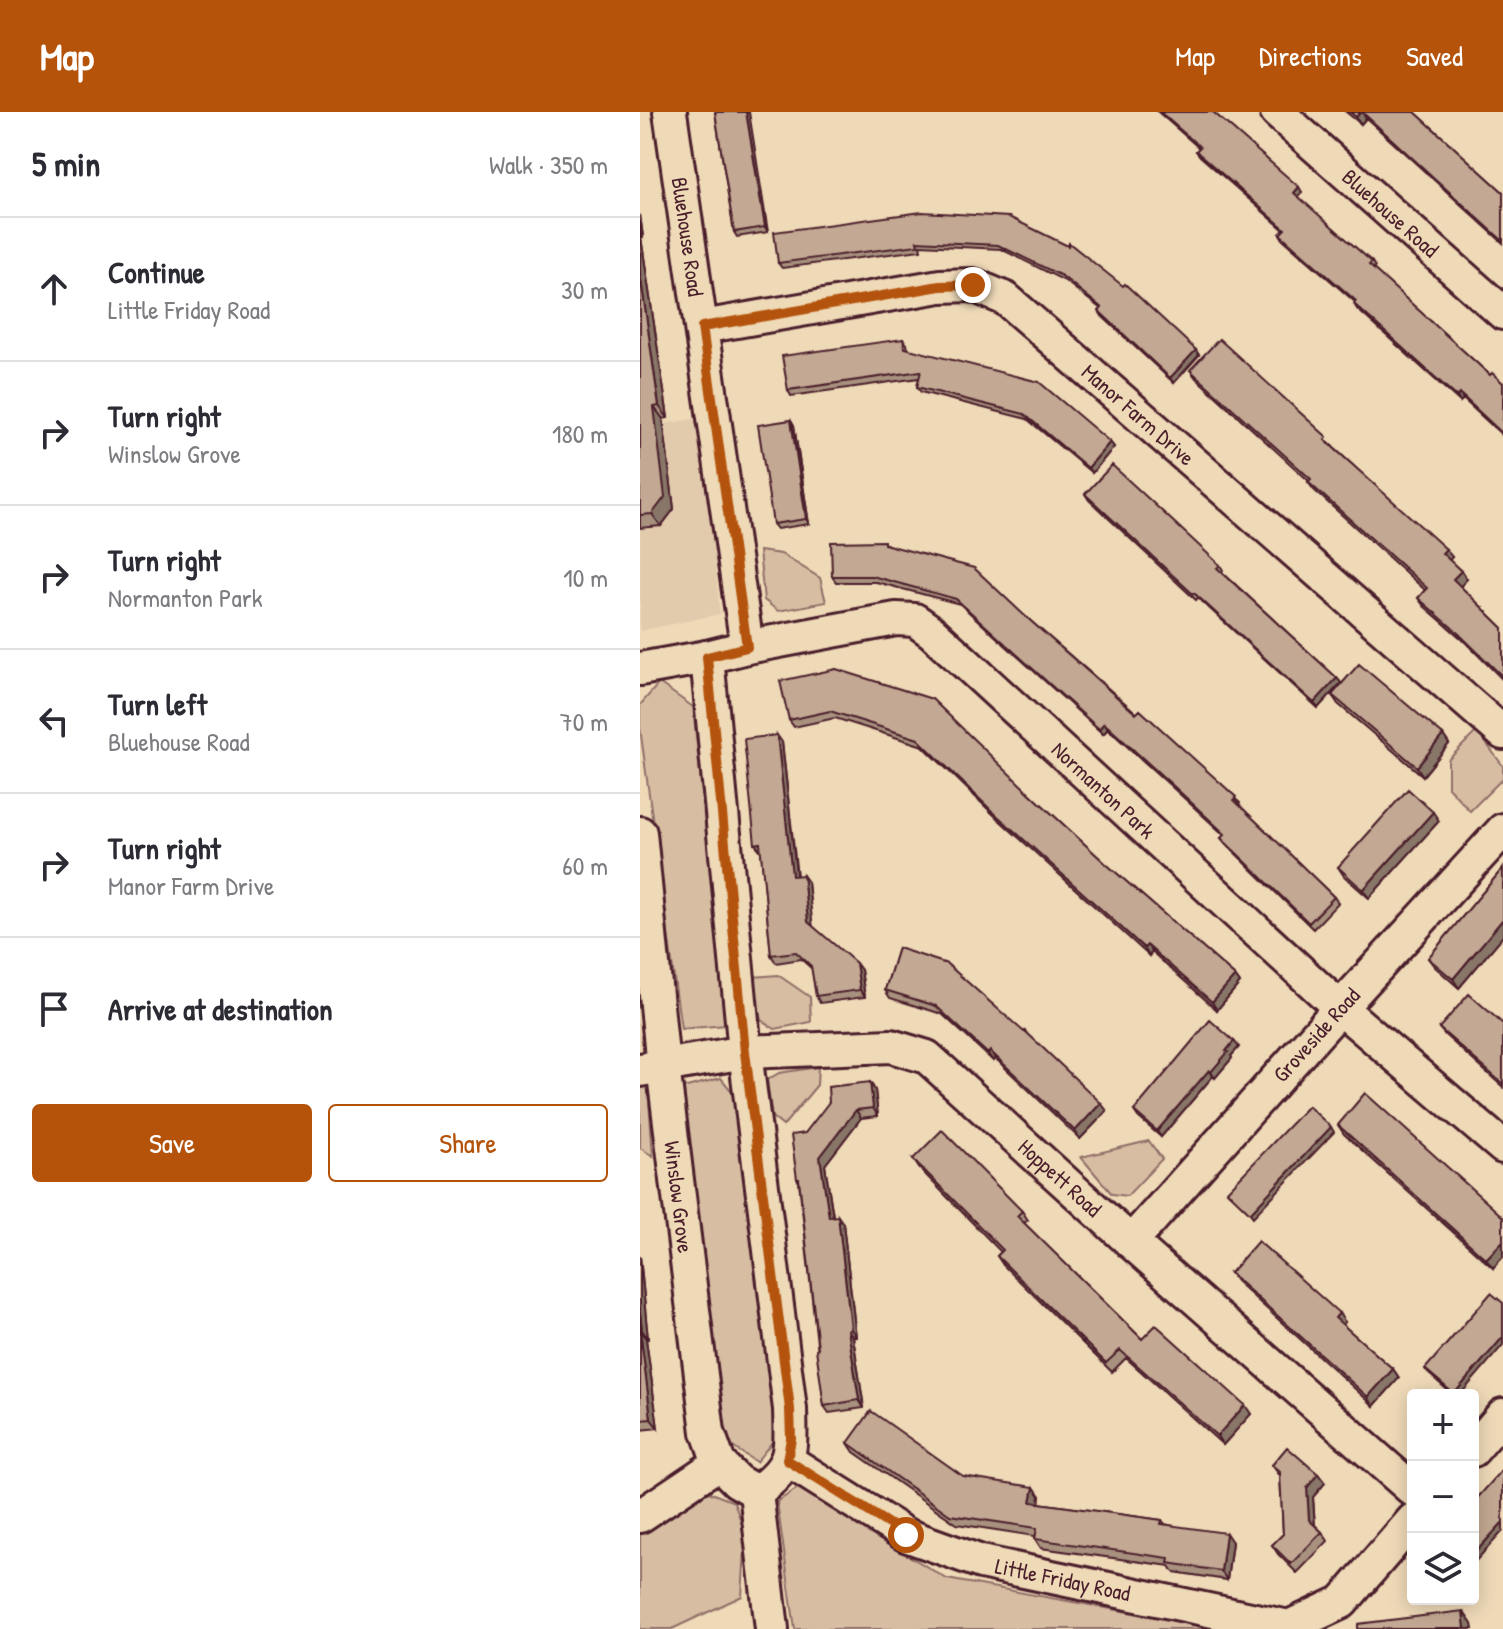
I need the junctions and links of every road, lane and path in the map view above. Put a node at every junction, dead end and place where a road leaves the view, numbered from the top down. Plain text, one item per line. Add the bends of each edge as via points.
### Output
1 (670, 112) edge
2 (1277, 112) edge
3 (1503, 313) edge
4 (702, 327) junction
5 (747, 647) junction
6 (707, 657) junction
7 (640, 669) edge
8 (1503, 733) edge
9 (1503, 830) edge
10 (640, 833) edge
11 (1340, 1008) junction
12 (745, 1052) junction
13 (652, 1068) edge
14 (1503, 1147) edge
15 (1131, 1242) junction
16 (1503, 1415) edge
17 (1479, 1443) edge
18 (787, 1460) junction
19 (719, 1463) junction
20 (1407, 1485) edge
21 (756, 1492) junction
22 (640, 1516) edge
23 (1407, 1527) edge
24 (772, 1629) edge

1 - 4 street, Bluehouse Road
2 - 3 street, Bluehouse Road
4 - 5 street, Bluehouse Road
4 - 8 street, Manor Farm Drive via 940,286 973,285 1006,299
5 - 6 street, Normanton Park
5 - 11 street, Normanton Park via 896,619 915,620
6 - 7 street, Normanton Park
6 - 12 street
9 - 11 street, Groveside Road
10 - 13 street, Winslow Grove
11 - 14 street, Normanton Park
11 - 15 street, Groveside Road
12 - 13 street, Hoppett Road
12 - 15 street, Hoppett Road via 891,1046 927,1057
12 - 18 street via 790,1409
13 - 19 street, Winslow Grove via 708,1432
15 - 20 street, Hoppett Road
16 - 17 street
18 - 21 street via 775,1479
18 - 23 street, Little Friday Road via 906,1535 981,1562 1289,1627 1342,1602
19 - 21 street
19 - 22 street
21 - 24 street

